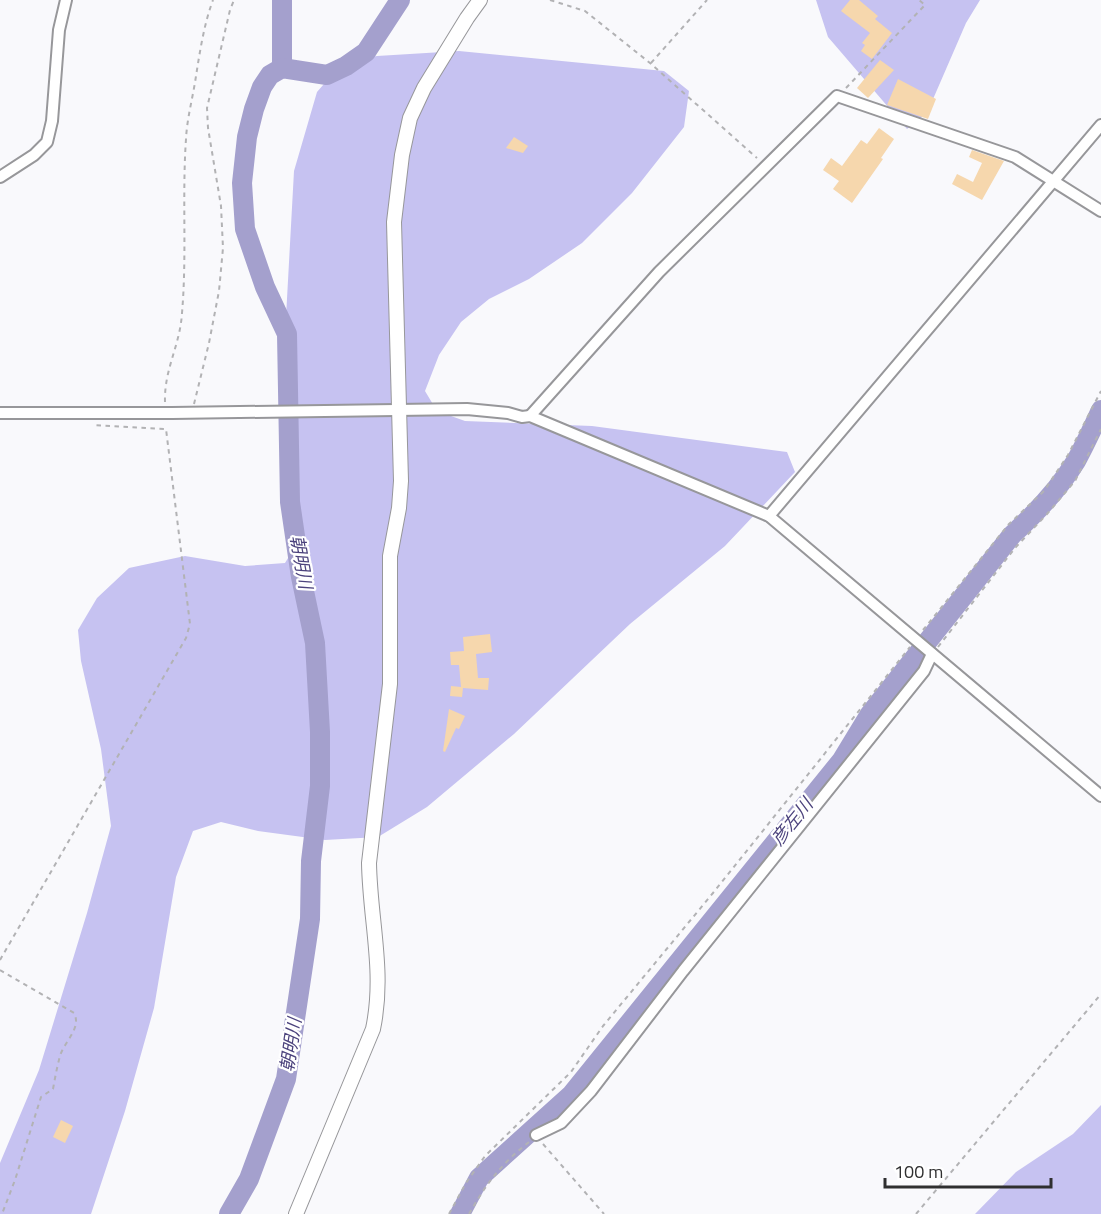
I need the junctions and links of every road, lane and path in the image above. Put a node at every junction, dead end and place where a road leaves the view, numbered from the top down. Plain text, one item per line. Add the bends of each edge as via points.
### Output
1 (66, 0) edge
2 (213, 0) edge
3 (234, 0) edge
4 (480, 0) edge
5 (550, 0) edge
6 (706, 0) edge
7 (919, 0) edge
8 (650, 63) junction
9 (837, 96) junction
10 (1101, 125) edge
11 (766, 166) junction
12 (0, 177) edge
13 (1053, 181) junction
14 (1101, 211) edge
15 (1101, 391) edge
16 (398, 409) junction
17 (166, 411) junction
18 (0, 413) edge
19 (194, 413) junction
20 (530, 416) junction
21 (86, 424) dead end
22 (1101, 429) edge
23 (769, 516) junction
24 (916, 640) junction
25 (931, 653) junction
26 (1101, 796) edge
27 (0, 960) edge
28 (0, 970) edge
29 (1101, 994) edge
30 (536, 1136) junction
31 (2, 1214) edge
32 (296, 1214) edge
33 (449, 1214) edge
34 (470, 1214) edge
35 (604, 1214) edge
36 (916, 1214) edge

1 - 12 street via 47,142
2 - 17 path via 186,138 185,277 178,344 165,385
3 - 19 path via 207,108 221,206 222,248 219,291
4 - 16 street via 424,88 410,118 402,155 394,222
5 - 8 path via 585,10
6 - 8 path
7 - 9 path via 925,5
8 - 11 path
9 - 11 street
9 - 13 street via 1015,157
10 - 13 street
11 - 20 street via 659,272
13 - 14 street
13 - 23 street
15 - 24 path via 1068,455 1044,491 1009,524
16 - 19 street
16 - 20 street via 467,409
16 - 32 street via 401,481 390,556 390,684 369,863 379,1004 373,1029
17 - 18 street
17 - 19 street
20 - 23 street
21 - 27 path via 166,429 190,624 186,638
22 - 25 path via 1065,494 1014,548
23 - 24 street
24 - 25 street
24 - 33 path via 603,1026 571,1072 485,1156
25 - 26 street
25 - 30 street via 924,671 591,1091 561,1123
28 - 31 path via 74,1013 77,1019 60,1054 52,1089 41,1097
29 - 36 path
30 - 34 path via 499,1168
30 - 35 path

